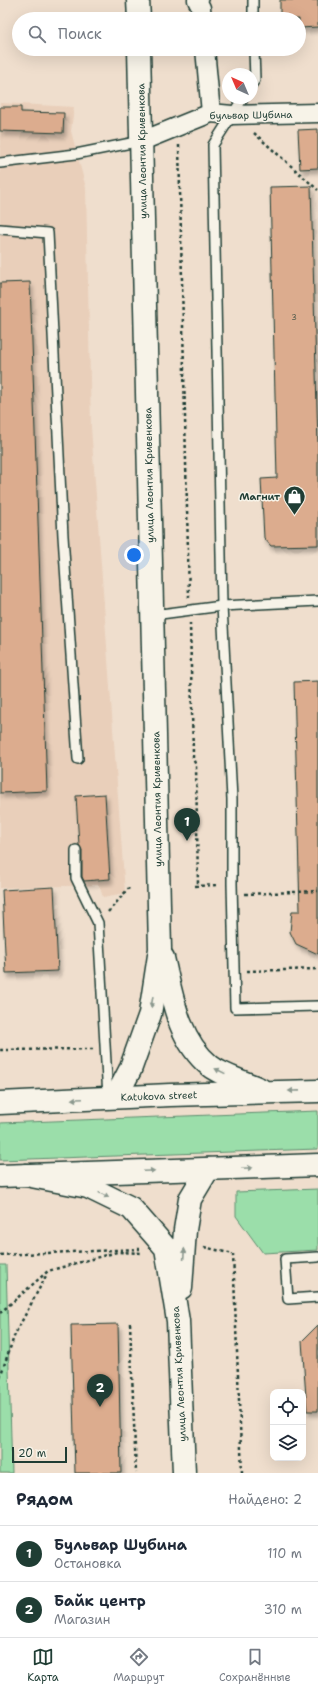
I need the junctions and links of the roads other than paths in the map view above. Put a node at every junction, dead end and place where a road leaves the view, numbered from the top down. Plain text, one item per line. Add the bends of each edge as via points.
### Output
1 (138, 0) edge
2 (197, 0) edge
3 (253, 0) edge
4 (139, 12) edge
5 (201, 12) edge
6 (254, 12) edge
7 (139, 56) edge
8 (206, 56) edge
9 (254, 56) edge
10 (254, 68) edge
11 (239, 104) edge
12 (318, 113) edge
13 (211, 114) junction
14 (232, 115) junction
15 (142, 141) junction
16 (0, 163) edge
17 (0, 229) edge
18 (318, 601) edge
19 (222, 606) junction
20 (153, 615) junction
21 (78, 759) dead end
22 (76, 850) dead end
23 (160, 949) junction
24 (318, 1006) edge
25 (318, 1090) edge
26 (269, 1092) junction
27 (112, 1097) junction
28 (0, 1103) edge
29 (318, 1165) edge
30 (208, 1170) junction
31 (26, 1174) junction
32 (0, 1176) edge
33 (175, 1246) junction
34 (318, 1257) edge
35 (318, 1297) edge
36 (184, 1473) edge

1 - 4 main road
2 - 5 street
3 - 6 lane
7 - 15 main road, улица Леонтия Кривенкова
8 - 13 street
9 - 10 lane
11 - 14 lane
12 - 14 street, бульвар Шубина
13 - 14 street, бульвар Шубина
13 - 15 street, бульвар Шубина
14 - 19 lane via 213,145
15 - 16 lane via 76,154
15 - 20 main road, улица Леонтия Кривенкова
17 - 21 lane via 48,233 63,536
18 - 19 lane
19 - 20 lane
19 - 24 lane via 232,800 235,1008
20 - 23 main road, улица Леонтия Кривенкова
22 - 27 lane via 76,878 98,923 105,1049
26 -> 23 main road via 211,1066 191,1046 177,1014
23 -> 27 main road via 150,1014 130,1070
25 -> 26 main road, Katukova street
26 - 27 main road, Katukova street
27 -> 28 main road, Katukova street
30 -> 29 main road
31 -> 30 main road
30 - 33 main road via 190,1199
31 - 32 main road
31 -> 33 main road via 88,1187 131,1208
33 - 36 main road, улица Леонтия Кривенкова
34 - 35 lane via 285,1259 288,1299

